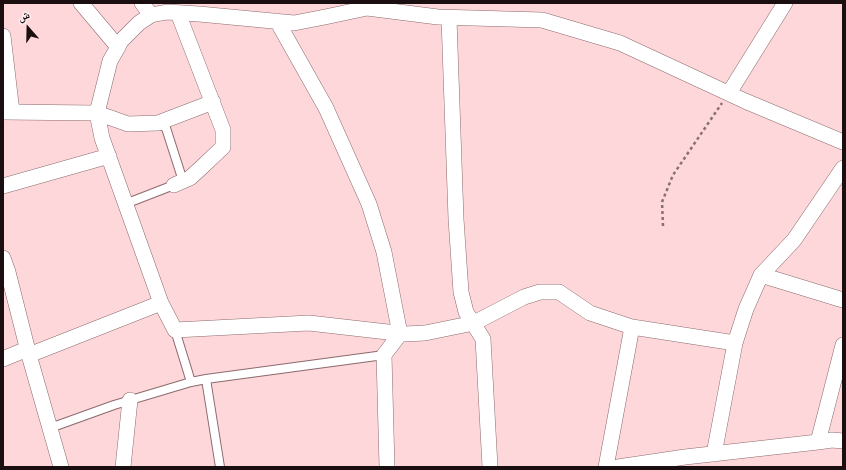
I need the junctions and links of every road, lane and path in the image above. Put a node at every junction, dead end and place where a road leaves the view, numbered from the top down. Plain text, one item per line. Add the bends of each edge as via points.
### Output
1 (81, 3) edge
2 (785, 3) edge
3 (147, 9) edge
4 (176, 9) edge
5 (449, 18) junction
6 (277, 22) junction
7 (3, 36) edge
8 (118, 47) junction
9 (729, 93) junction
10 (212, 102) junction
11 (7, 112) edge
12 (97, 113) junction
13 (158, 123) junction
14 (843, 142) edge
15 (108, 156) junction
16 (843, 168) edge
17 (179, 183) junction
18 (3, 186) edge
19 (125, 204) junction
20 (663, 226) dead end
21 (3, 258) edge
22 (760, 275) junction
23 (843, 300) edge
24 (161, 303) junction
25 (474, 323) junction
26 (632, 327) junction
27 (175, 330) junction
28 (400, 333) junction
29 (735, 342) junction
30 (843, 345) edge
31 (28, 352) junction
32 (384, 355) junction
33 (3, 359) edge
34 (206, 380) junction
35 (191, 382) junction
36 (130, 400) junction
37 (50, 428) junction
38 (843, 441) edge
39 (818, 442) junction
40 (714, 454) junction
41 (61, 467) edge
42 (123, 467) edge
43 (220, 467) edge
44 (387, 467) edge
45 (490, 467) edge
46 (606, 467) edge
47 (618, 467) edge

1 - 8 street
2 - 9 street
3 - 4 street
3 - 8 street via 139,23
4 - 6 street via 199,14
4 - 10 street
5 - 6 street via 368,8 294,23
5 - 9 street via 542,20 620,43
5 - 25 street via 456,219 461,285 466,312
6 - 28 street via 326,108 369,204 384,252
7 - 11 street
8 - 12 street via 110,61
9 - 14 street
9 - 20 path via 673,175 662,202
10 - 13 street
10 - 17 street via 224,130 223,147 190,178
11 - 12 street
12 - 13 street via 128,124
12 - 15 street
13 - 17 lane via 166,128
15 - 18 street
15 - 19 street
16 - 22 street via 794,240
17 - 19 lane
19 - 24 street
21 - 31 street
22 - 23 street
22 - 29 street
24 - 27 street
24 - 31 street
25 - 26 street via 524,297 540,292 559,292 590,313
25 - 28 street via 425,333
25 - 45 street via 483,339
26 - 29 street
26 - 46 street
27 - 28 street via 309,323
27 - 35 lane
28 - 32 street
29 - 40 street
30 - 39 street
31 - 33 street
31 - 37 street
32 - 34 lane
32 - 44 street
34 - 35 lane
34 - 43 lane
35 - 36 lane
36 - 37 lane
36 - 42 street
37 - 41 street
38 - 39 street
39 - 40 street
40 - 47 street

